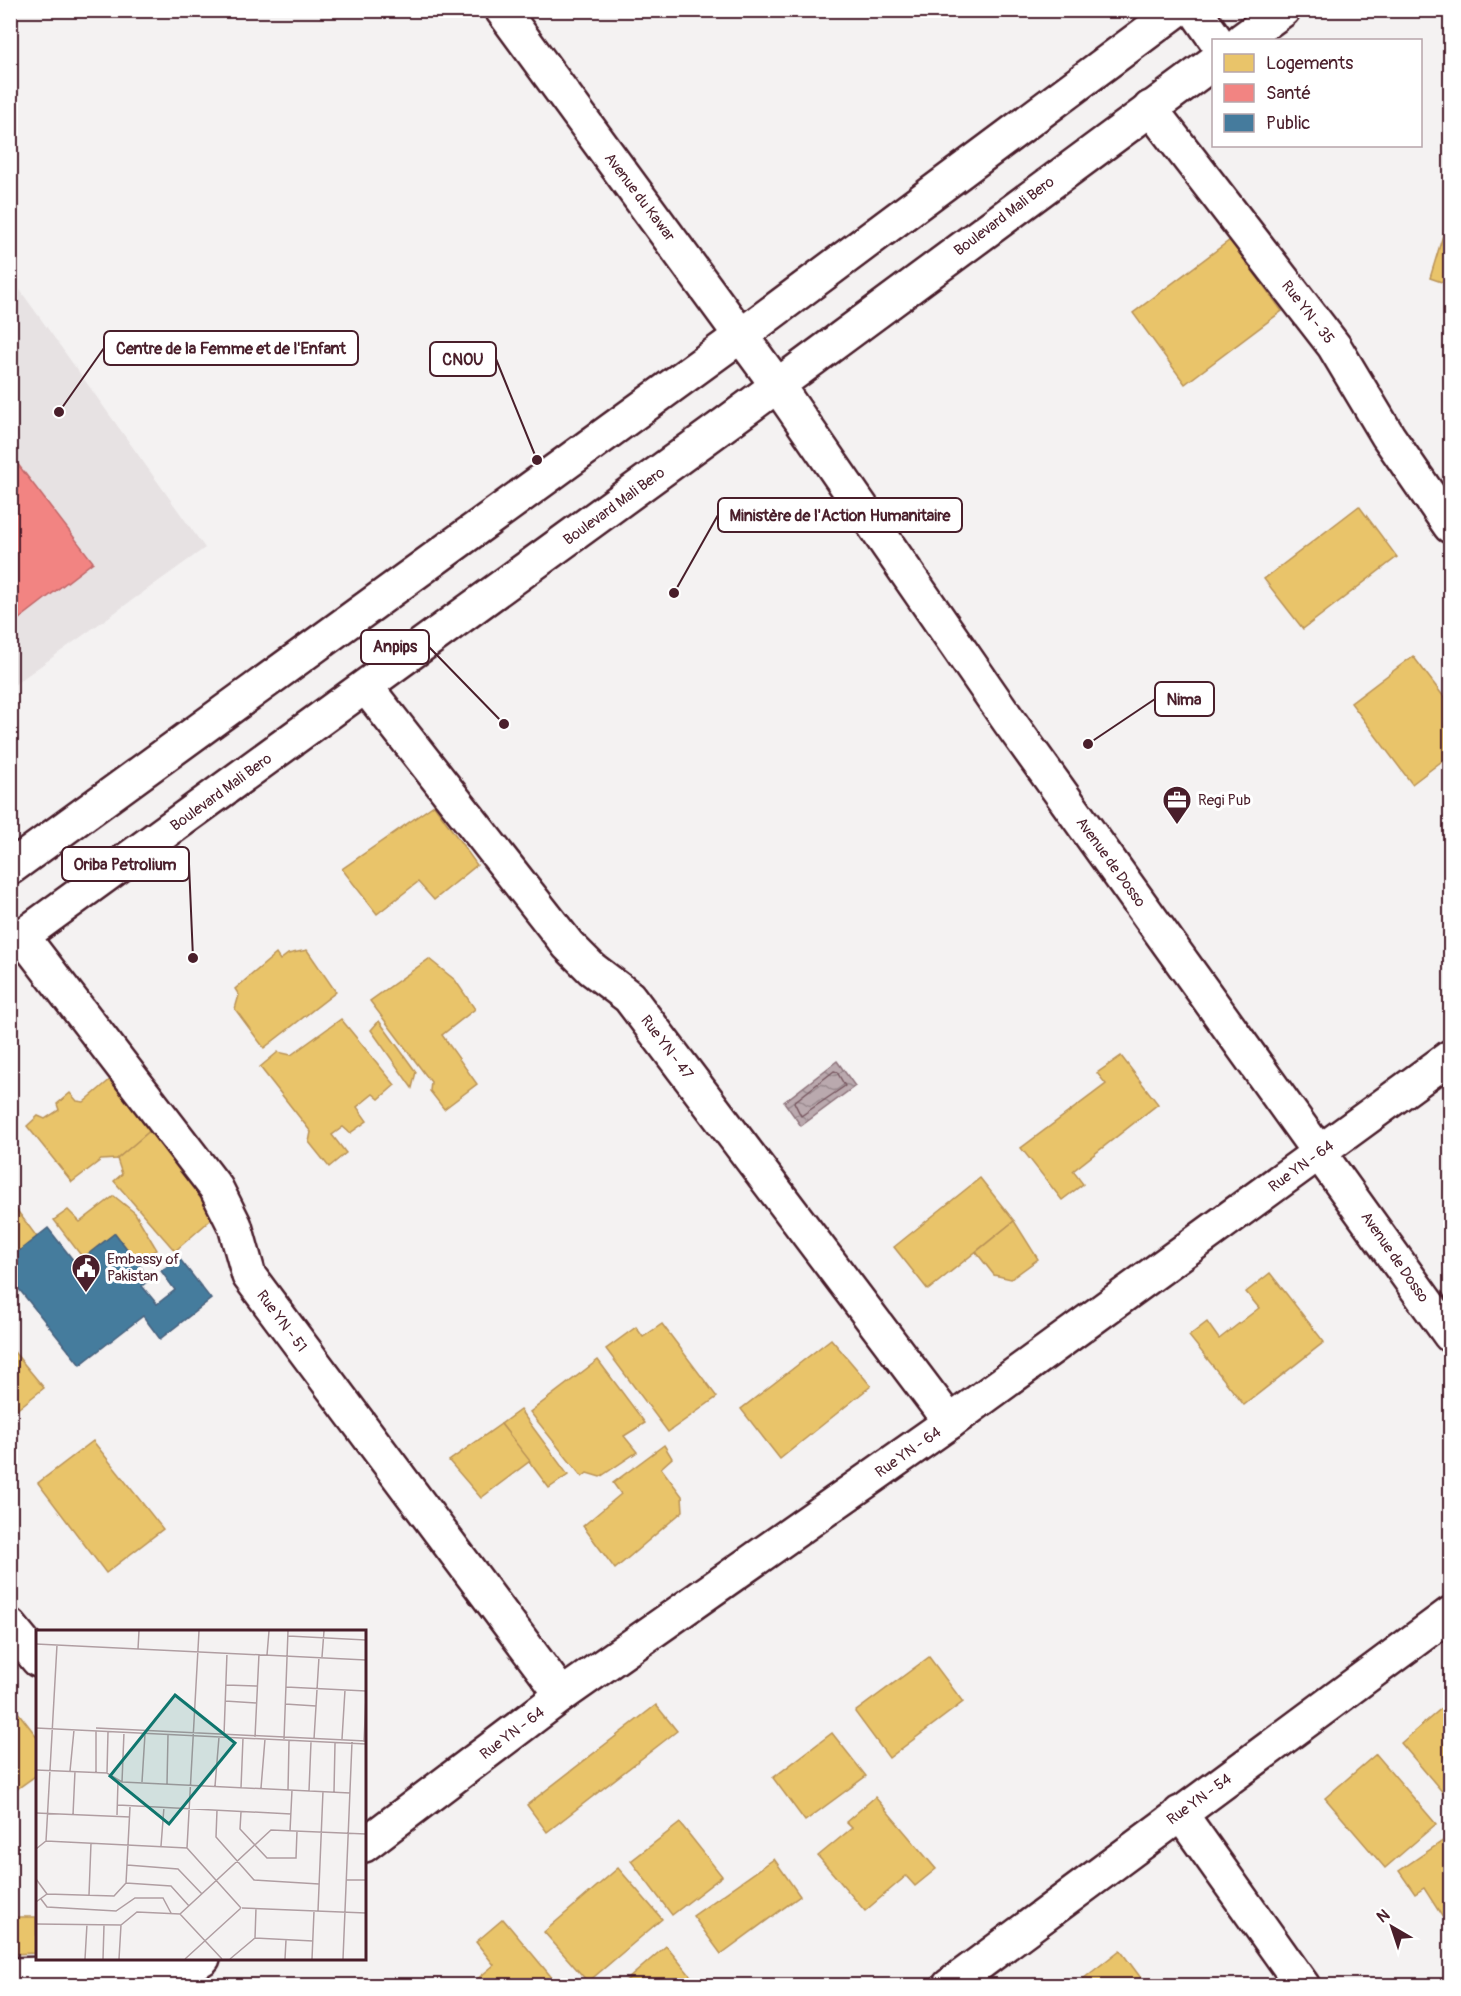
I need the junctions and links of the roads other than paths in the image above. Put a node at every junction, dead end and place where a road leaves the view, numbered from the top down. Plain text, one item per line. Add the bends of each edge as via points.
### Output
1 (502, 10) edge
2 (1177, 10) edge
3 (1194, 10) edge
4 (1283, 10) edge
5 (1215, 39) edge
6 (1243, 39) edge
7 (1212, 63) edge
8 (1150, 108) junction
9 (742, 334) junction
10 (777, 385) junction
11 (1450, 526) edge
12 (366, 687) junction
13 (10, 868) edge
14 (16, 941) edge
15 (1450, 1057) edge
16 (1321, 1152) junction
17 (1450, 1335) edge
18 (950, 1422) junction
19 (1450, 1614) edge
20 (10, 1626) edge
21 (36, 1658) edge
22 (562, 1695) junction
23 (1180, 1813) junction
24 (366, 1843) edge
25 (194, 1971) edge
26 (10, 1975) edge
27 (949, 1986) edge
28 (1303, 1986) edge

1 - 9 street, Avenue du Kawar
2 - 9 street
3 - 5 street
4 - 6 street
7 - 8 street, Boulevard Mali Bero
8 - 10 street, Boulevard Mali Bero
8 - 11 street, Rue YN - 35 via 1334,346 1388,436
9 - 10 street, Avenue du Kawar
9 - 13 street
10 - 12 street, Boulevard Mali Bero
10 - 16 street, Avenue de Dosso via 1010,721
12 - 14 street, Boulevard Mali Bero
12 - 18 street, Rue YN - 47 via 562,938 592,969 629,997
14 - 22 street, Rue YN - 51 via 216,1188 235,1226 249,1276
15 - 16 street, Rue YN - 64
16 - 17 street, Avenue de Dosso
16 - 18 street, Rue YN - 64
18 - 22 street, Rue YN - 64
19 - 23 street, Rue YN - 54
20 - 21 street
22 - 24 street, Rue YN - 64
23 - 27 street, Rue YN - 54
23 - 28 street
25 - 26 street

